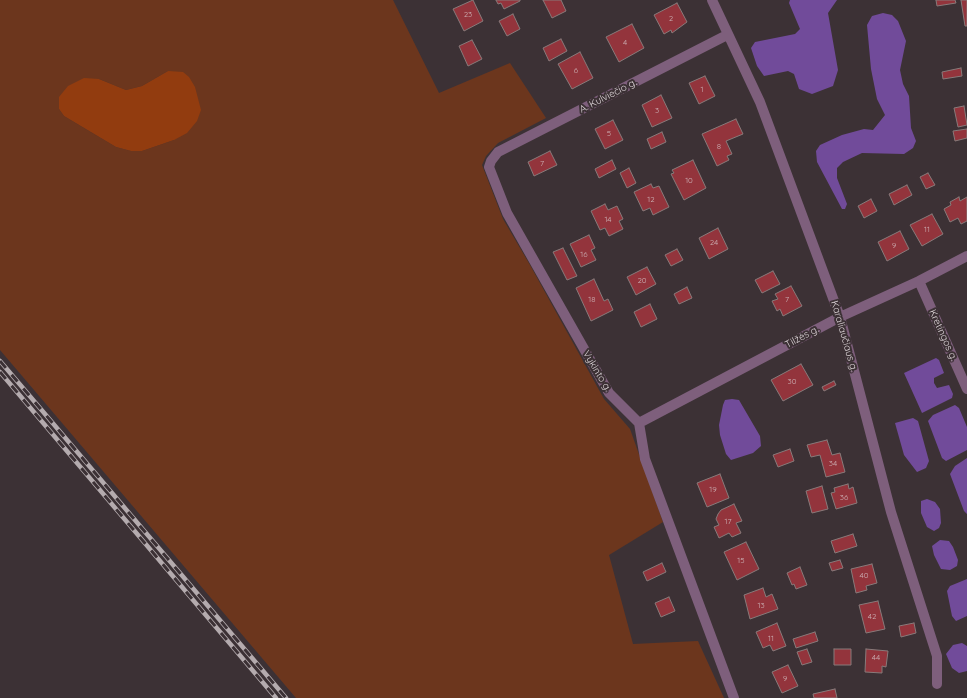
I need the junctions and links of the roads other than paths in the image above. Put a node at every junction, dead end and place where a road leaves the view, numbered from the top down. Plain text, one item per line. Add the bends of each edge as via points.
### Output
1 (712, 0) edge
2 (727, 35) junction
3 (491, 161) joint
4 (967, 256) edge
5 (919, 281) junction
6 (840, 317) junction
7 (967, 389) edge
8 (639, 423) junction
9 (937, 684) dead end
10 (734, 698) edge

1 - 2 street, Karaliaučiaus g.
2 - 3 street, A. Kulviečio g. via 498,152
2 - 6 street, Karaliaučiaus g. via 760,102
3 - 8 street, Vykinto g. via 489,167 510,220 609,393
4 - 5 street, Tilžės g.
5 - 6 street, Tilžės g.
5 - 7 street, Kretingos g.
6 - 8 street, Tilžės g.
6 - 9 street, Karaliaučiaus g. via 891,512 937,656
8 - 10 street via 645,459

